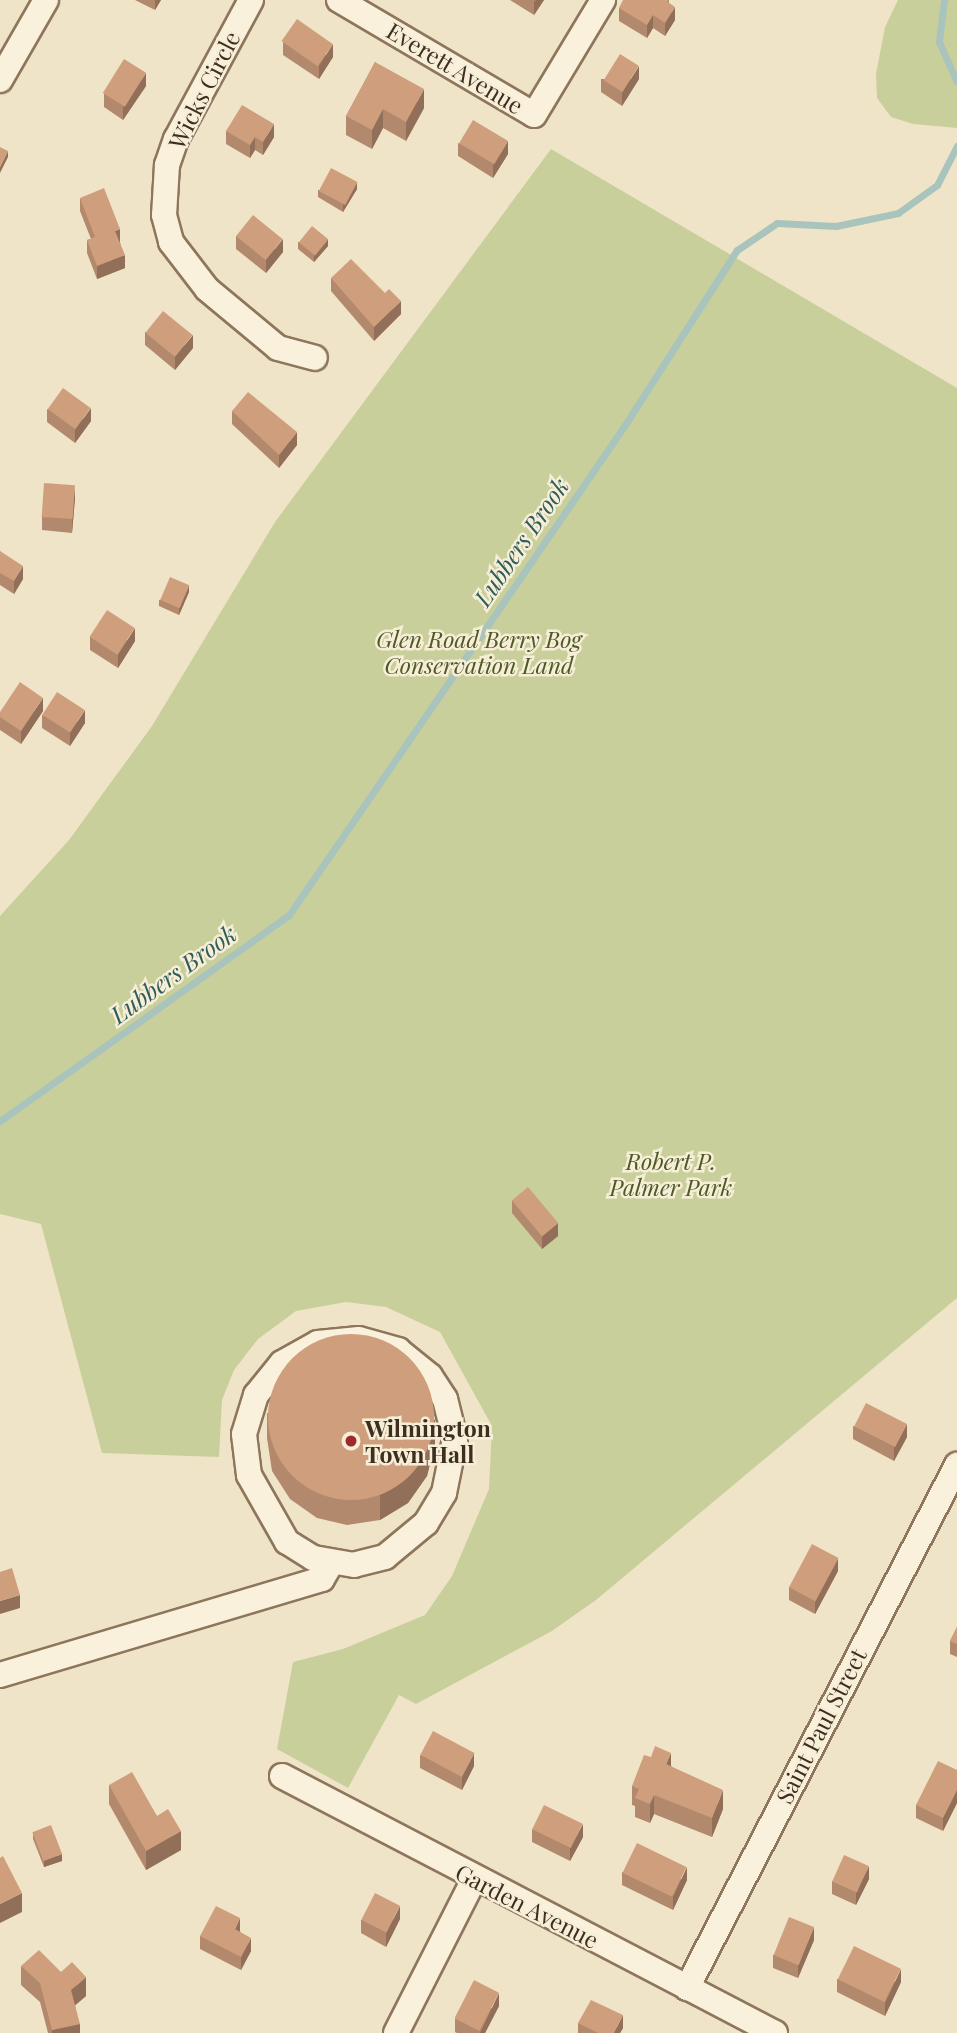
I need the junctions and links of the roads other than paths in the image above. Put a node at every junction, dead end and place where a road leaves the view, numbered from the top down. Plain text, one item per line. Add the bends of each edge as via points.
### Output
1 (46, 0) edge
2 (251, 0) edge
3 (339, 0) edge
4 (603, 0) edge
5 (2, 71) edge
6 (315, 358) dead end
7 (957, 1465) edge
8 (332, 1562) junction
9 (0, 1675) edge
10 (282, 1776) dead end
11 (474, 1879) junction
12 (687, 1988) junction
13 (396, 2033) edge
14 (775, 2033) edge

1 - 5 street
2 - 6 street, Wicks Circle via 176,139 167,165 164,215 171,242 206,289 278,348
3 - 4 street, Everett Avenue via 534,115
7 - 12 street, Saint Paul Street
8 - 8 street via 371,1562 418,1533 444,1493 454,1452 450,1412 430,1376 398,1350 359,1339 317,1343 282,1363 256,1395 244,1434 249,1475 276,1528 299,1552
8 - 9 street via 322,1579
10 - 11 street, Garden Avenue
11 - 12 street, Garden Avenue
11 - 13 street
12 - 14 street, Garden Avenue

